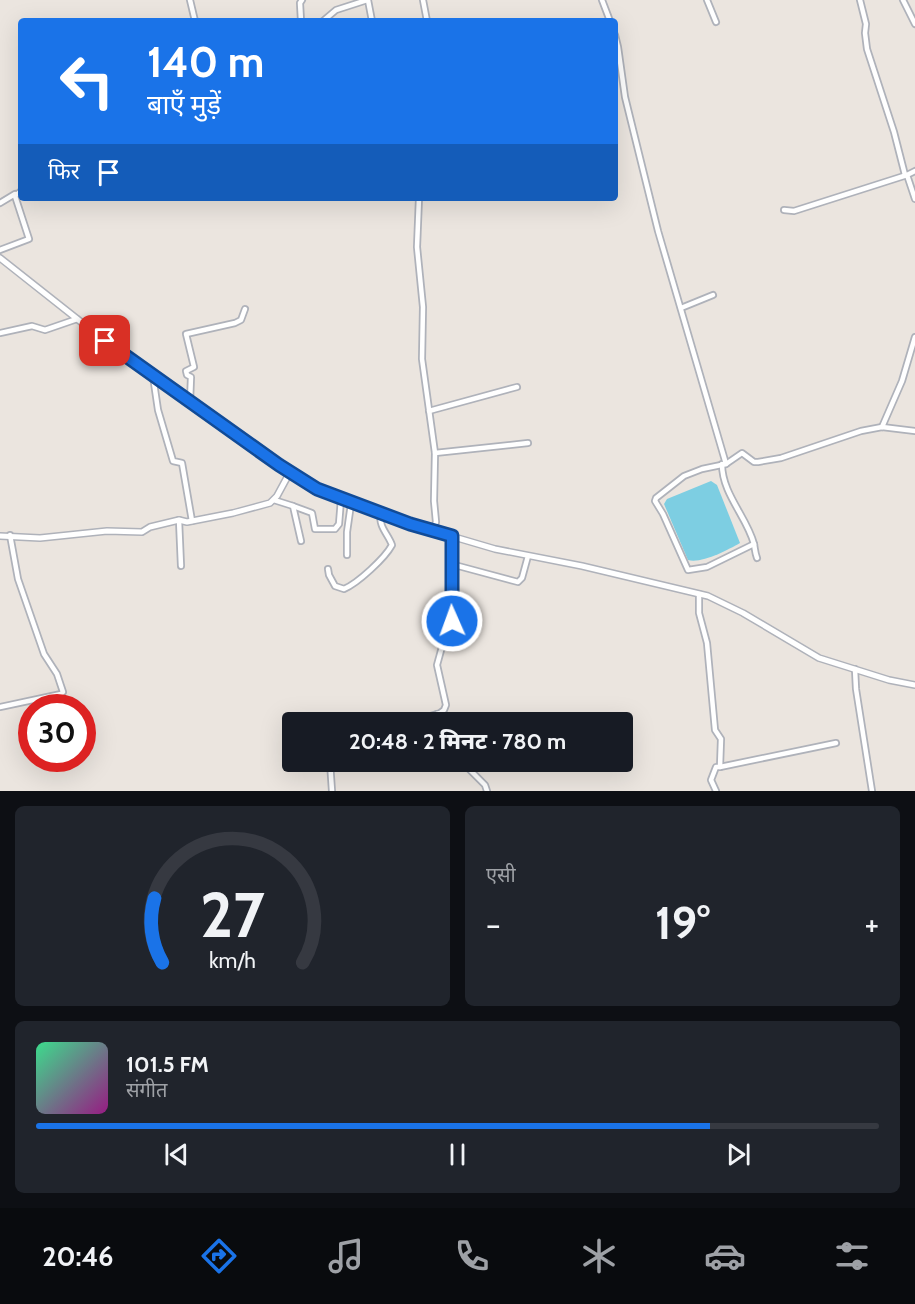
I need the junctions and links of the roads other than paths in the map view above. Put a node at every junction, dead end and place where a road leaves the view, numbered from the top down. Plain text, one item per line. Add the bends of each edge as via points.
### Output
1 (190, 0) edge
2 (302, 0) edge
3 (368, 0) edge
4 (423, 0) edge
5 (602, 0) edge
6 (707, 0) edge
7 (860, 0) edge
8 (903, 0) edge
9 (194, 18) edge
10 (301, 18) edge
11 (326, 18) edge
12 (371, 18) edge
13 (426, 18) edge
14 (609, 18) edge
15 (716, 22) dead end
16 (915, 24) edge
17 (618, 51) edge
18 (915, 171) edge
19 (906, 175) junction
20 (18, 192) edge
21 (15, 194) junction
22 (915, 199) edge
23 (419, 201) edge
24 (0, 203) edge
25 (784, 210) dead end
26 (0, 250) edge
27 (0, 258) edge
28 (713, 295) dead end
29 (681, 308) junction
30 (244, 309) dead end
31 (77, 319) junction
32 (0, 333) edge
33 (915, 337) edge
34 (153, 376) junction
35 (517, 387) dead end
36 (190, 402) junction
37 (429, 411) junction
38 (882, 427) junction
39 (915, 431) edge
40 (528, 443) dead end
41 (435, 453) junction
42 (724, 464) junction
43 (290, 472) junction
44 (340, 499) junction
45 (274, 500) junction
46 (351, 504) junction
47 (293, 506) junction
48 (381, 514) junction
49 (179, 520) junction
50 (192, 521) junction
51 (436, 532) junction
52 (10, 535) junction
53 (0, 536) edge
54 (452, 536) junction
55 (301, 541) dead end
56 (754, 544) junction
57 (347, 555) dead end
58 (528, 556) junction
59 (757, 558) dead end
60 (451, 564) junction
61 (181, 566) dead end
62 (328, 568) dead end
63 (699, 594) junction
64 (855, 669) junction
65 (915, 685) edge
66 (0, 707) edge
67 (440, 712) edge
68 (836, 743) dead end
69 (720, 767) junction
70 (331, 772) edge
71 (472, 772) edge
72 (332, 791) edge
73 (487, 791) edge
74 (716, 791) edge
75 (872, 791) edge

1 - 9 street
2 - 10 street
3 - 11 street via 336,10
3 - 12 street
4 - 13 street
5 - 14 street
6 - 15 street
7 - 19 street via 867,49
8 - 16 street
17 - 29 street via 632,127
18 - 19 street
19 - 22 street
19 - 25 street via 794,211
20 - 21 street
21 - 24 street
21 - 26 street via 29,239
23 - 37 street via 422,359
27 - 31 street
28 - 29 street
29 - 42 street
30 - 36 street via 241,320 235,323 186,334 194,367 186,371 191,377
31 - 32 street via 45,330 32,326
31 - 34 street
33 - 38 street
34 - 36 street
34 - 50 street via 173,461 182,463
35 - 37 street
36 - 43 street
37 - 41 street
38 - 39 street
38 - 42 street via 758,462 742,453
40 - 41 street
41 - 51 street
42 - 56 street via 722,474
42 - 56 street via 684,476 655,501 688,570 708,567
43 - 44 street
43 - 45 street
44 - 46 street
44 - 47 street via 339,524 335,529 315,529 312,513
45 - 47 street
45 - 50 street via 262,507
46 - 48 street
46 - 57 street
47 - 55 street
48 - 51 street
48 - 62 street via 383,530 392,545 383,557 357,583 344,589 335,586
49 - 50 street
49 - 52 street via 142,532 99,531 52,538
49 - 61 street
51 - 54 street
52 - 53 street
52 - 66 street via 18,579 44,654 63,692
54 - 58 street
54 - 60 street
56 - 59 street
58 - 60 street via 518,582
58 - 63 street
60 - 67 street via 452,621 437,665 446,705
63 - 64 street via 743,613 815,656
63 - 69 street via 715,730 721,739
64 - 65 street
64 - 75 street
68 - 69 street
69 - 74 street via 716,767 711,780
70 - 72 street
71 - 73 street

